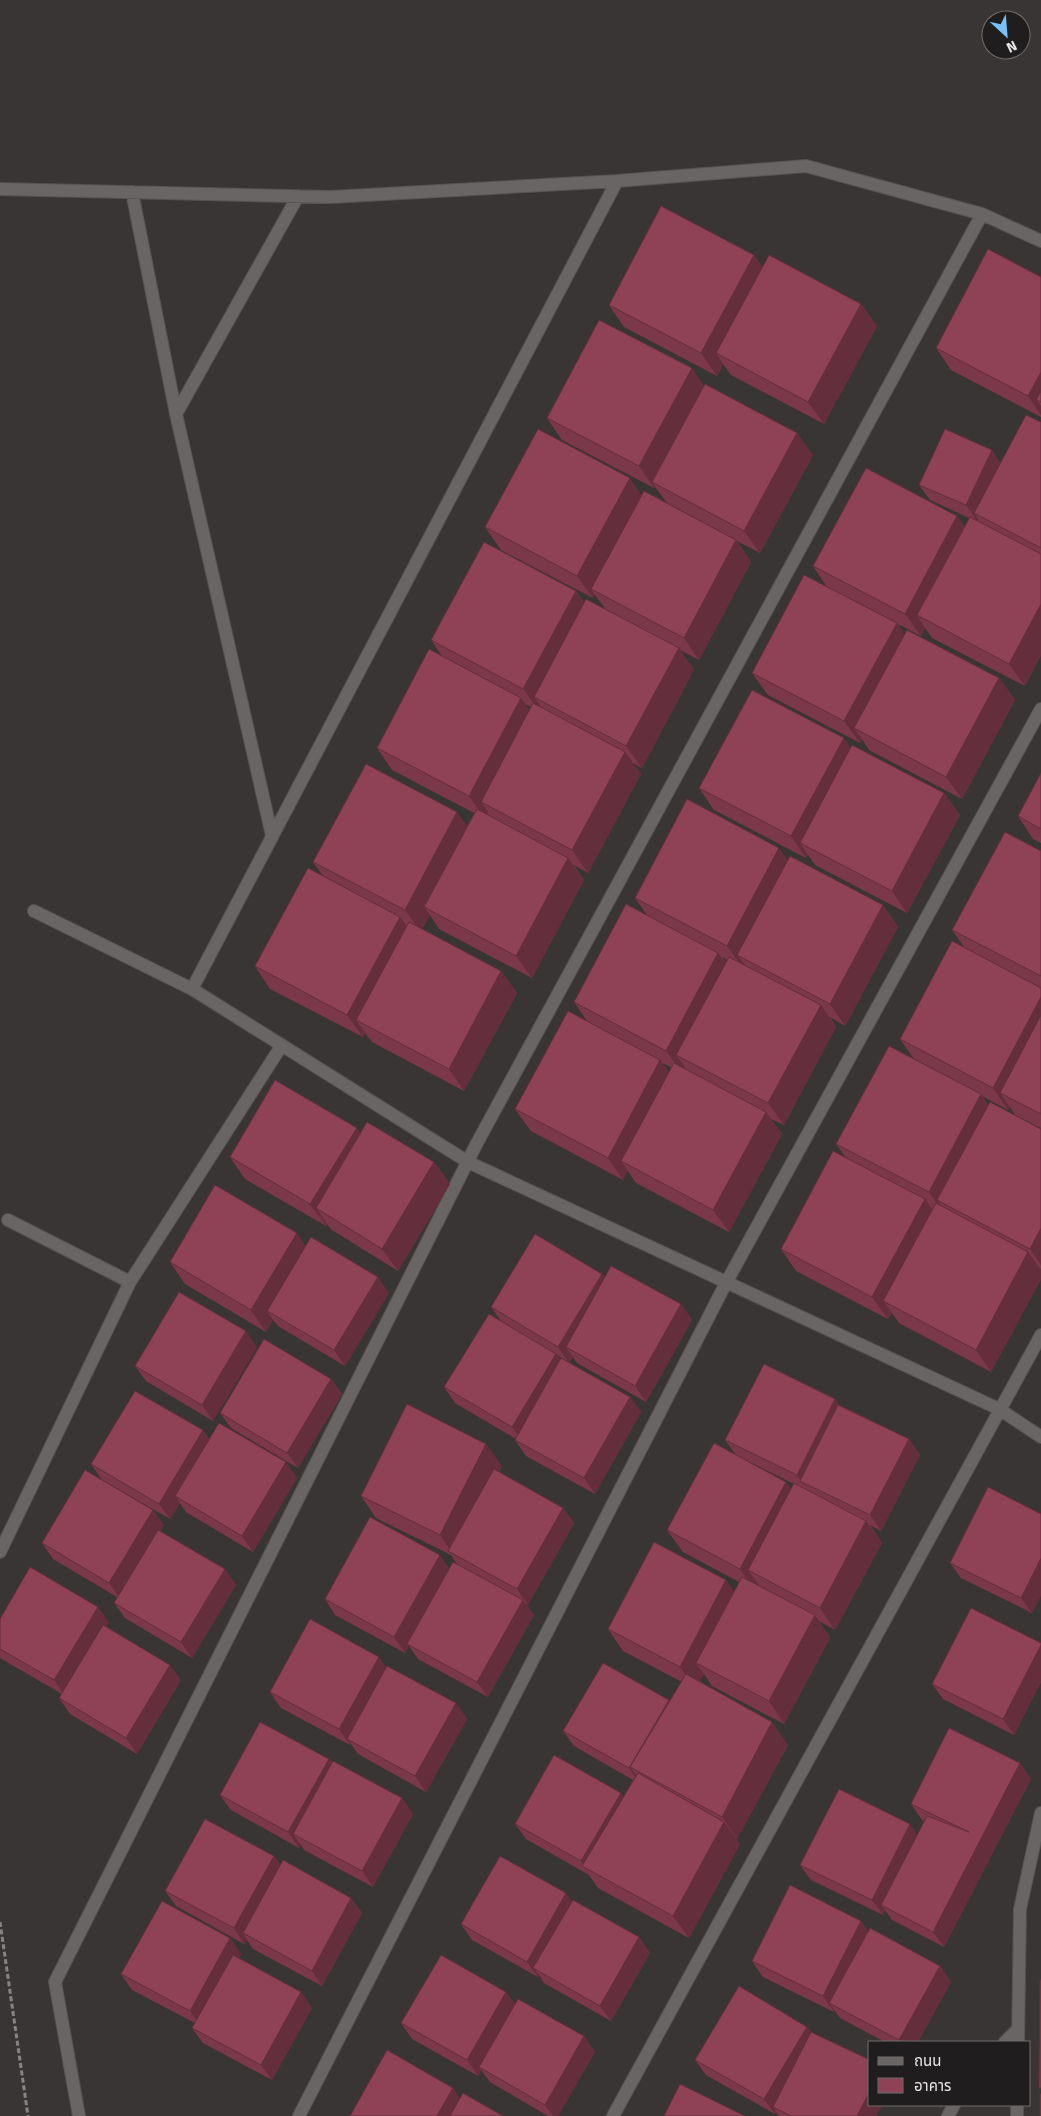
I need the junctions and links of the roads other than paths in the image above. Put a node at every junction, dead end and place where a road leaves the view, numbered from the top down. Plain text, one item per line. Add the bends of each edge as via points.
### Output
1 (617, 181) junction
2 (0, 189) edge
3 (132, 192) junction
4 (298, 196) junction
5 (982, 214) junction
6 (1041, 241) edge
7 (176, 414) junction
8 (1041, 709) edge
9 (272, 836) junction
10 (34, 911) dead end
11 (192, 989) junction
12 (282, 1045) junction
13 (468, 1162) junction
14 (8, 1220) dead end
15 (130, 1282) junction
16 (726, 1283) junction
17 (1041, 1335) edge
18 (999, 1409) junction
19 (1041, 1436) edge
20 (0, 1552) edge
21 (1041, 1813) edge
22 (1018, 2029) junction
23 (1006, 2041) edge
24 (1018, 2041) edge
25 (79, 2116) edge
26 (299, 2116) edge
27 (613, 2116) edge

1 - 4 street via 331,197
1 - 5 street via 806,166
1 - 9 street
2 - 3 street
3 - 4 street
3 - 7 street
4 - 7 street
5 - 6 street
5 - 13 street
7 - 9 street
8 - 16 street
9 - 11 street
10 - 11 street
11 - 12 street
12 - 13 street
12 - 15 street
13 - 16 street
13 - 25 street via 55,1982
14 - 15 street
15 - 20 street
16 - 18 street
16 - 26 street
17 - 18 street
18 - 19 street
18 - 27 street
21 - 22 street via 1020,1909
22 - 23 street
22 - 24 street

